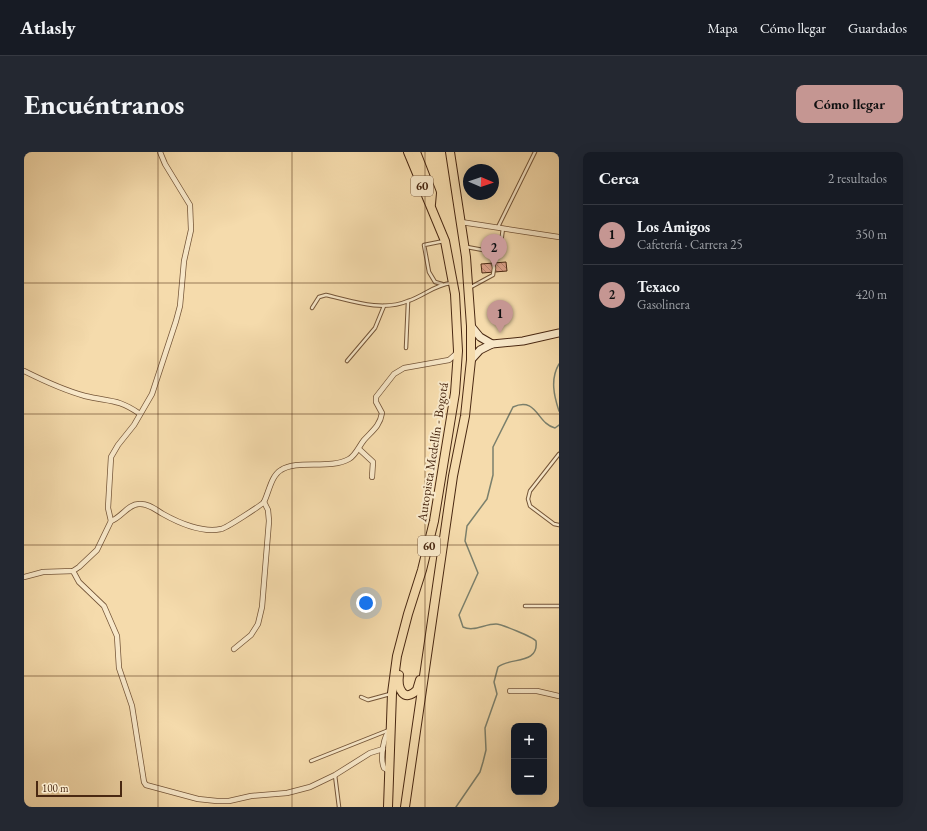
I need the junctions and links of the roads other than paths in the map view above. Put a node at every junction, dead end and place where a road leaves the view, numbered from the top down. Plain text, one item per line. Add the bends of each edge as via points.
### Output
1 (160, 152) edge
2 (408, 152) edge
3 (416, 152) edge
4 (444, 152) edge
5 (450, 152) edge
6 (535, 152) edge
7 (454, 173) junction
8 (431, 204) junction
9 (461, 222) junction
10 (501, 227) junction
11 (559, 237) edge
12 (445, 241) junction
13 (464, 246) junction
14 (493, 260) junction
15 (453, 283) junction
16 (443, 284) junction
17 (468, 288) junction
18 (408, 302) junction
19 (384, 306) junction
20 (312, 308) dead end
21 (471, 326) junction
22 (559, 333) edge
23 (492, 344) junction
24 (406, 348) dead end
25 (458, 351) junction
26 (471, 360) junction
27 (348, 361) dead end
28 (24, 371) edge
29 (140, 414) junction
30 (359, 449) junction
31 (559, 454) edge
32 (372, 477) dead end
33 (264, 502) junction
34 (111, 521) junction
35 (559, 525) edge
36 (73, 570) junction
37 (24, 577) edge
38 (525, 606) dead end
39 (559, 606) edge
40 (408, 614) junction
41 (431, 638) junction
42 (234, 649) dead end
43 (510, 690) dead end
44 (392, 693) junction
45 (559, 696) edge
46 (361, 697) dead end
47 (391, 729) junction
48 (384, 748) junction
49 (311, 761) dead end
50 (388, 771) junction
51 (335, 775) junction
52 (339, 807) edge
53 (388, 807) edge
54 (405, 807) edge

1 - 29 street via 190,206 191,230 176,321 152,394
2 - 8 highway, Autopista Medellín - Bogotá / 60
3 - 8 highway via 432,193
4 - 7 highway via 448,166
5 - 7 highway, Autopista Medellín - Bogotá / 60
6 - 10 lane
7 - 9 highway, Autopista Medellín - Bogotá / 60
8 - 12 highway, Autopista Medellín - Bogotá / 60
9 - 10 street
9 - 13 highway, Autopista Medellín - Bogotá / 60
10 - 11 street
10 - 14 lane via 500,251
12 - 15 highway, Autopista Medellín - Bogotá / 60
12 - 16 lane via 424,245 429,272 435,282
13 - 14 lane via 483,250 492,255
13 - 17 highway, Autopista Medellín - Bogotá / 60
14 - 17 lane via 493,275
15 - 16 lane
15 - 25 highway, Autopista Medellín - Bogotá / 60 via 458,323
16 - 18 lane
17 - 21 highway, Autopista Medellín - Bogotá / 60
18 - 19 lane
18 - 24 lane
19 - 20 lane via 326,295 319,297
19 - 27 lane via 375,328
21 - 23 main road via 480,337
21 - 26 highway, Autopista Medellín - Bogotá / 60
22 - 23 main road
23 - 26 main road via 480,350
25 - 30 street via 449,360 404,368 394,374 376,396 382,413 378,425
25 - 40 highway, Autopista Medellín - Bogotá / 60 via 455,393 434,521
26 - 41 highway, Autopista Medellín - Bogotá / 60 via 465,416 453,476
28 - 29 street via 74,392 119,401
29 - 34 street via 111,457 108,508
30 - 32 street via 373,462
30 - 33 street via 343,461 281,470 275,477
31 - 35 lane via 530,491 528,499 530,506
33 - 34 street via 260,507 222,529 189,525 149,506 139,504
33 - 42 street via 269,521 262,607 258,624 251,635
34 - 36 street via 97,550
36 - 37 street via 50,571
36 - 51 street via 79,582 104,606 117,636 119,668 132,706 146,785 198,798 229,801 295,791
38 - 39 lane
40 - 41 highway via 410,626 398,682 402,693 410,695 417,690 424,647
40 - 44 highway, Autopista Medellín - Bogotá / 60 via 397,656
41 - 54 highway, Autopista Medellín - Bogotá / 60
43 - 45 street
44 - 46 lane via 368,700
44 - 47 highway, Autopista Medellín - Bogotá / 60
47 - 48 street via 384,735
47 - 49 lane
47 - 50 highway, Autopista Medellín - Bogotá / 60
48 - 50 street via 382,765
48 - 51 street via 370,753
50 - 53 highway, Autopista Medellín - Bogotá / 60
51 - 52 lane

